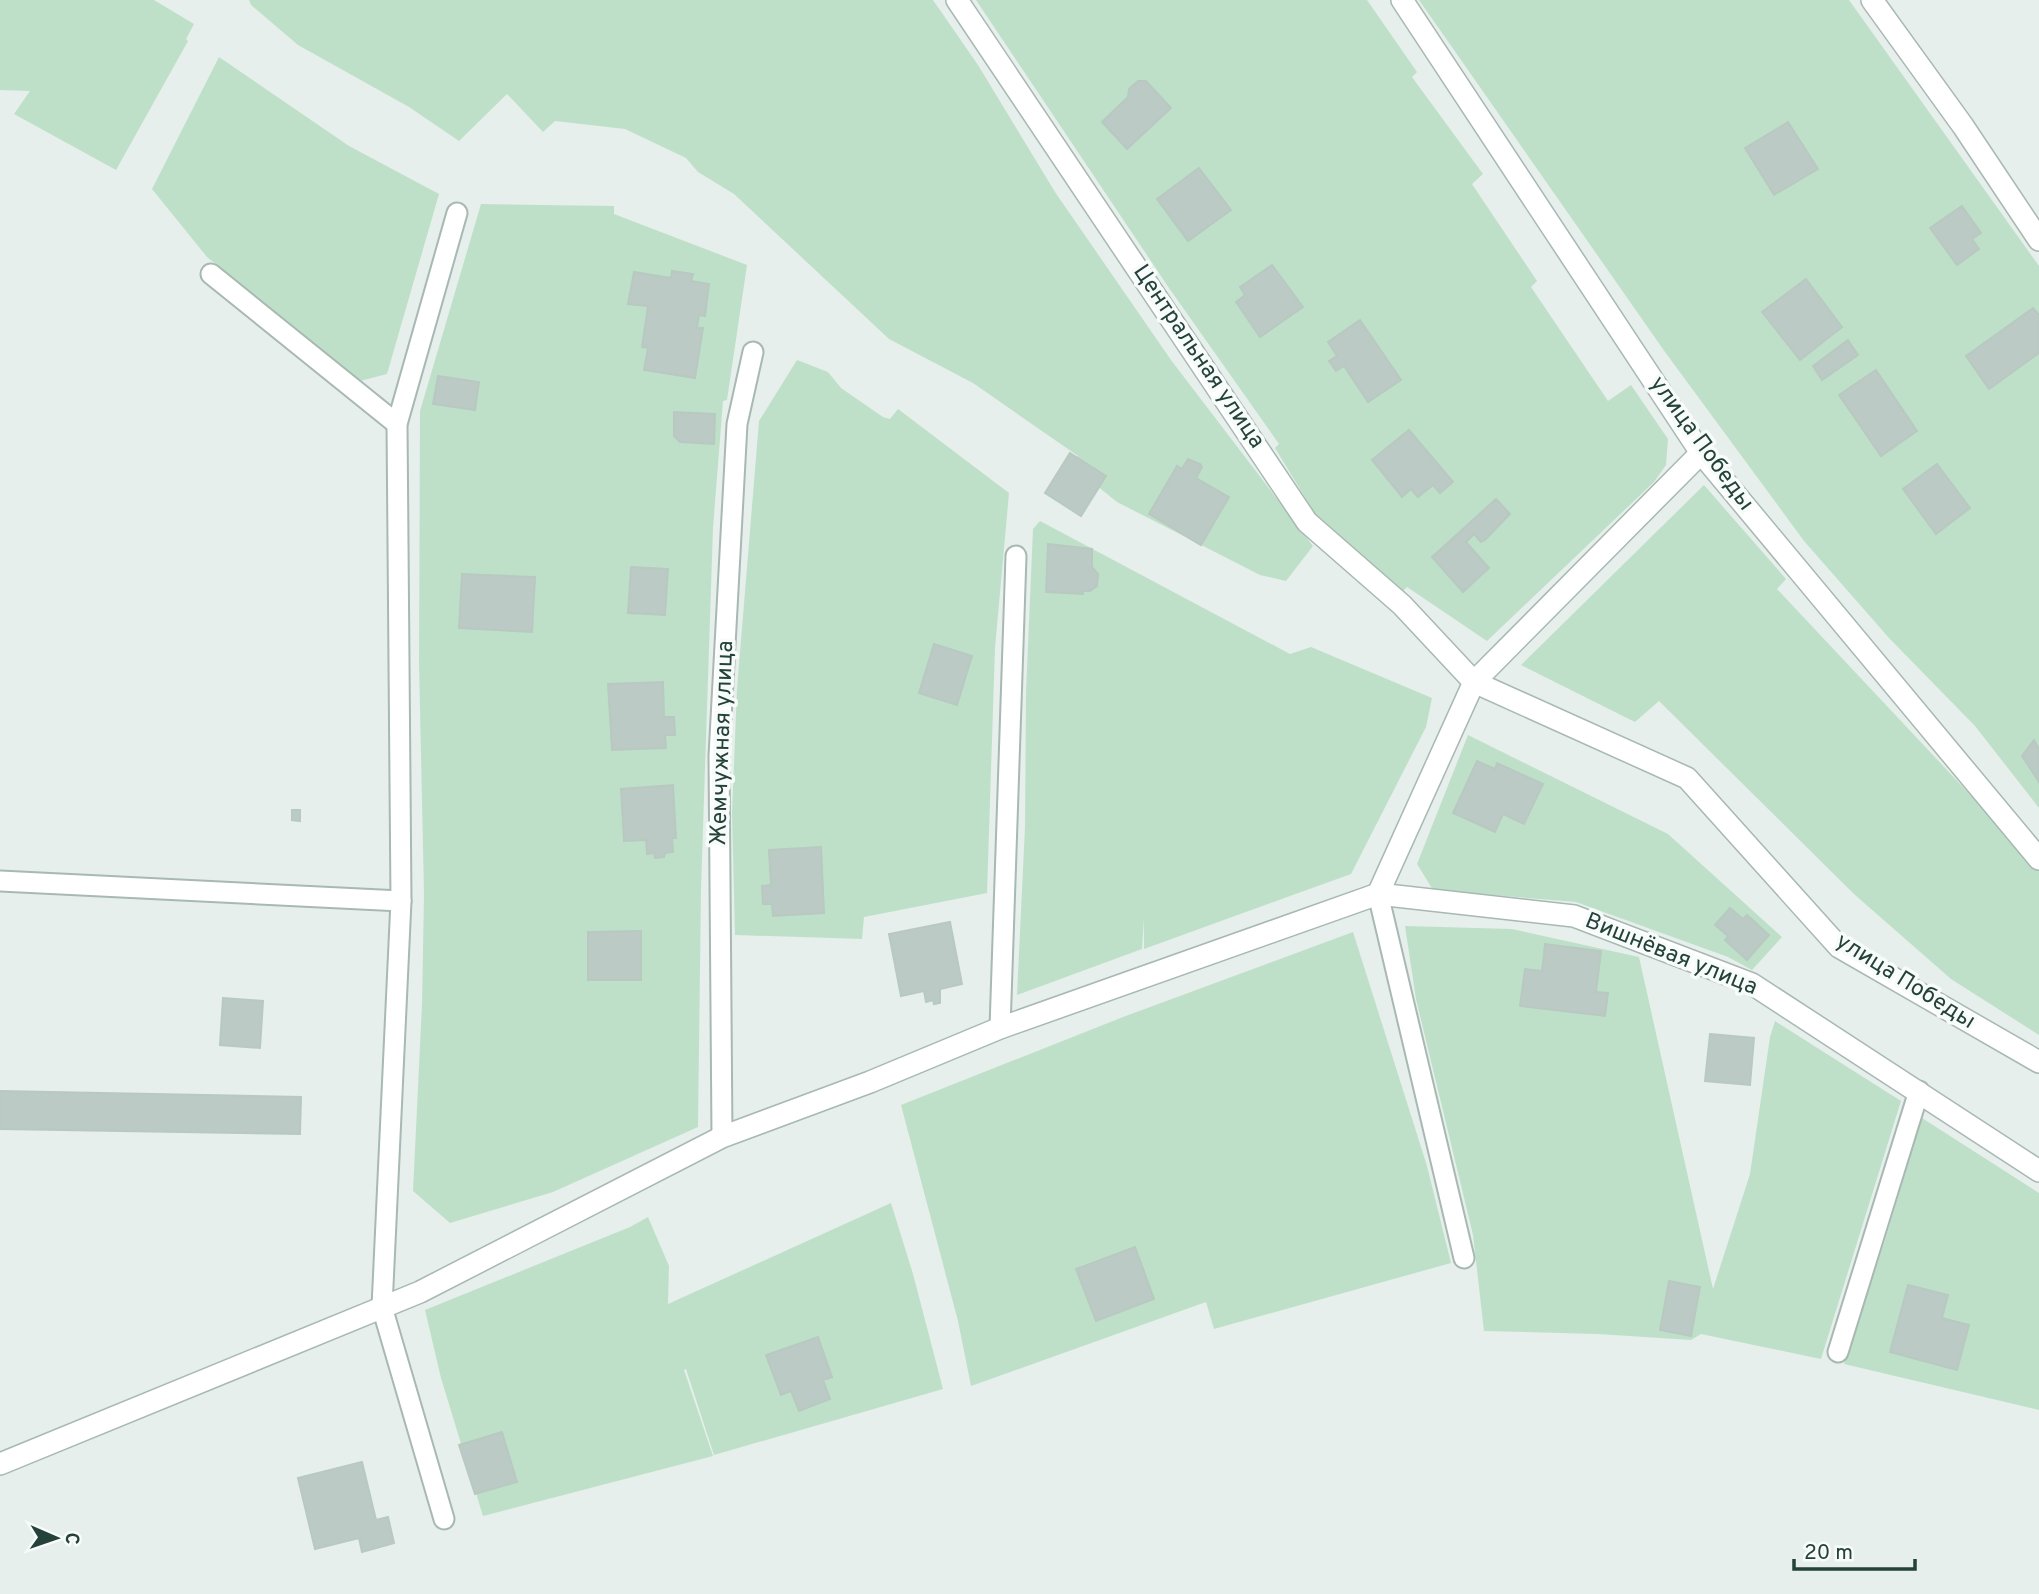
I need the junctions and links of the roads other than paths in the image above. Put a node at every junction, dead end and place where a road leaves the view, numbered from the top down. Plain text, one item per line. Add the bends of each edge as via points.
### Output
1 (957, 0) edge
2 (1402, 0) edge
3 (1872, 0) edge
4 (457, 213) dead end
5 (2039, 240) edge
6 (211, 274) dead end
7 (753, 352) dead end
8 (397, 424) junction
9 (1702, 453) junction
10 (1016, 556) dead end
11 (1474, 682) junction
12 (2039, 859) edge
13 (0, 881) edge
14 (1378, 894) junction
15 (401, 901) junction
16 (1000, 1028) junction
17 (2039, 1062) edge
18 (1919, 1091) junction
19 (722, 1137) junction
20 (2039, 1171) edge
21 (1464, 1258) dead end
22 (382, 1307) junction
23 (1838, 1352) dead end
24 (0, 1464) edge
25 (444, 1519) dead end

1 - 11 street, Центральная улица via 1307,522 1402,605
2 - 9 street, улица Победы
3 - 5 street
4 - 8 lane
6 - 8 lane
7 - 19 lane, Жемчужная улица via 737,424 719,756
8 - 15 lane
9 - 11 street
9 - 12 street, улица Победы
10 - 16 lane
11 - 14 street
11 - 17 street, улица Победы via 1687,778 1839,947
13 - 15 lane
14 - 16 street
14 - 18 street, Вишнёвая улица via 1574,916 1752,984
14 - 21 lane
15 - 22 lane
16 - 19 street via 870,1083
18 - 20 street, Вишнёвая улица
18 - 23 lane
19 - 22 street via 421,1292
22 - 24 street
22 - 25 lane

